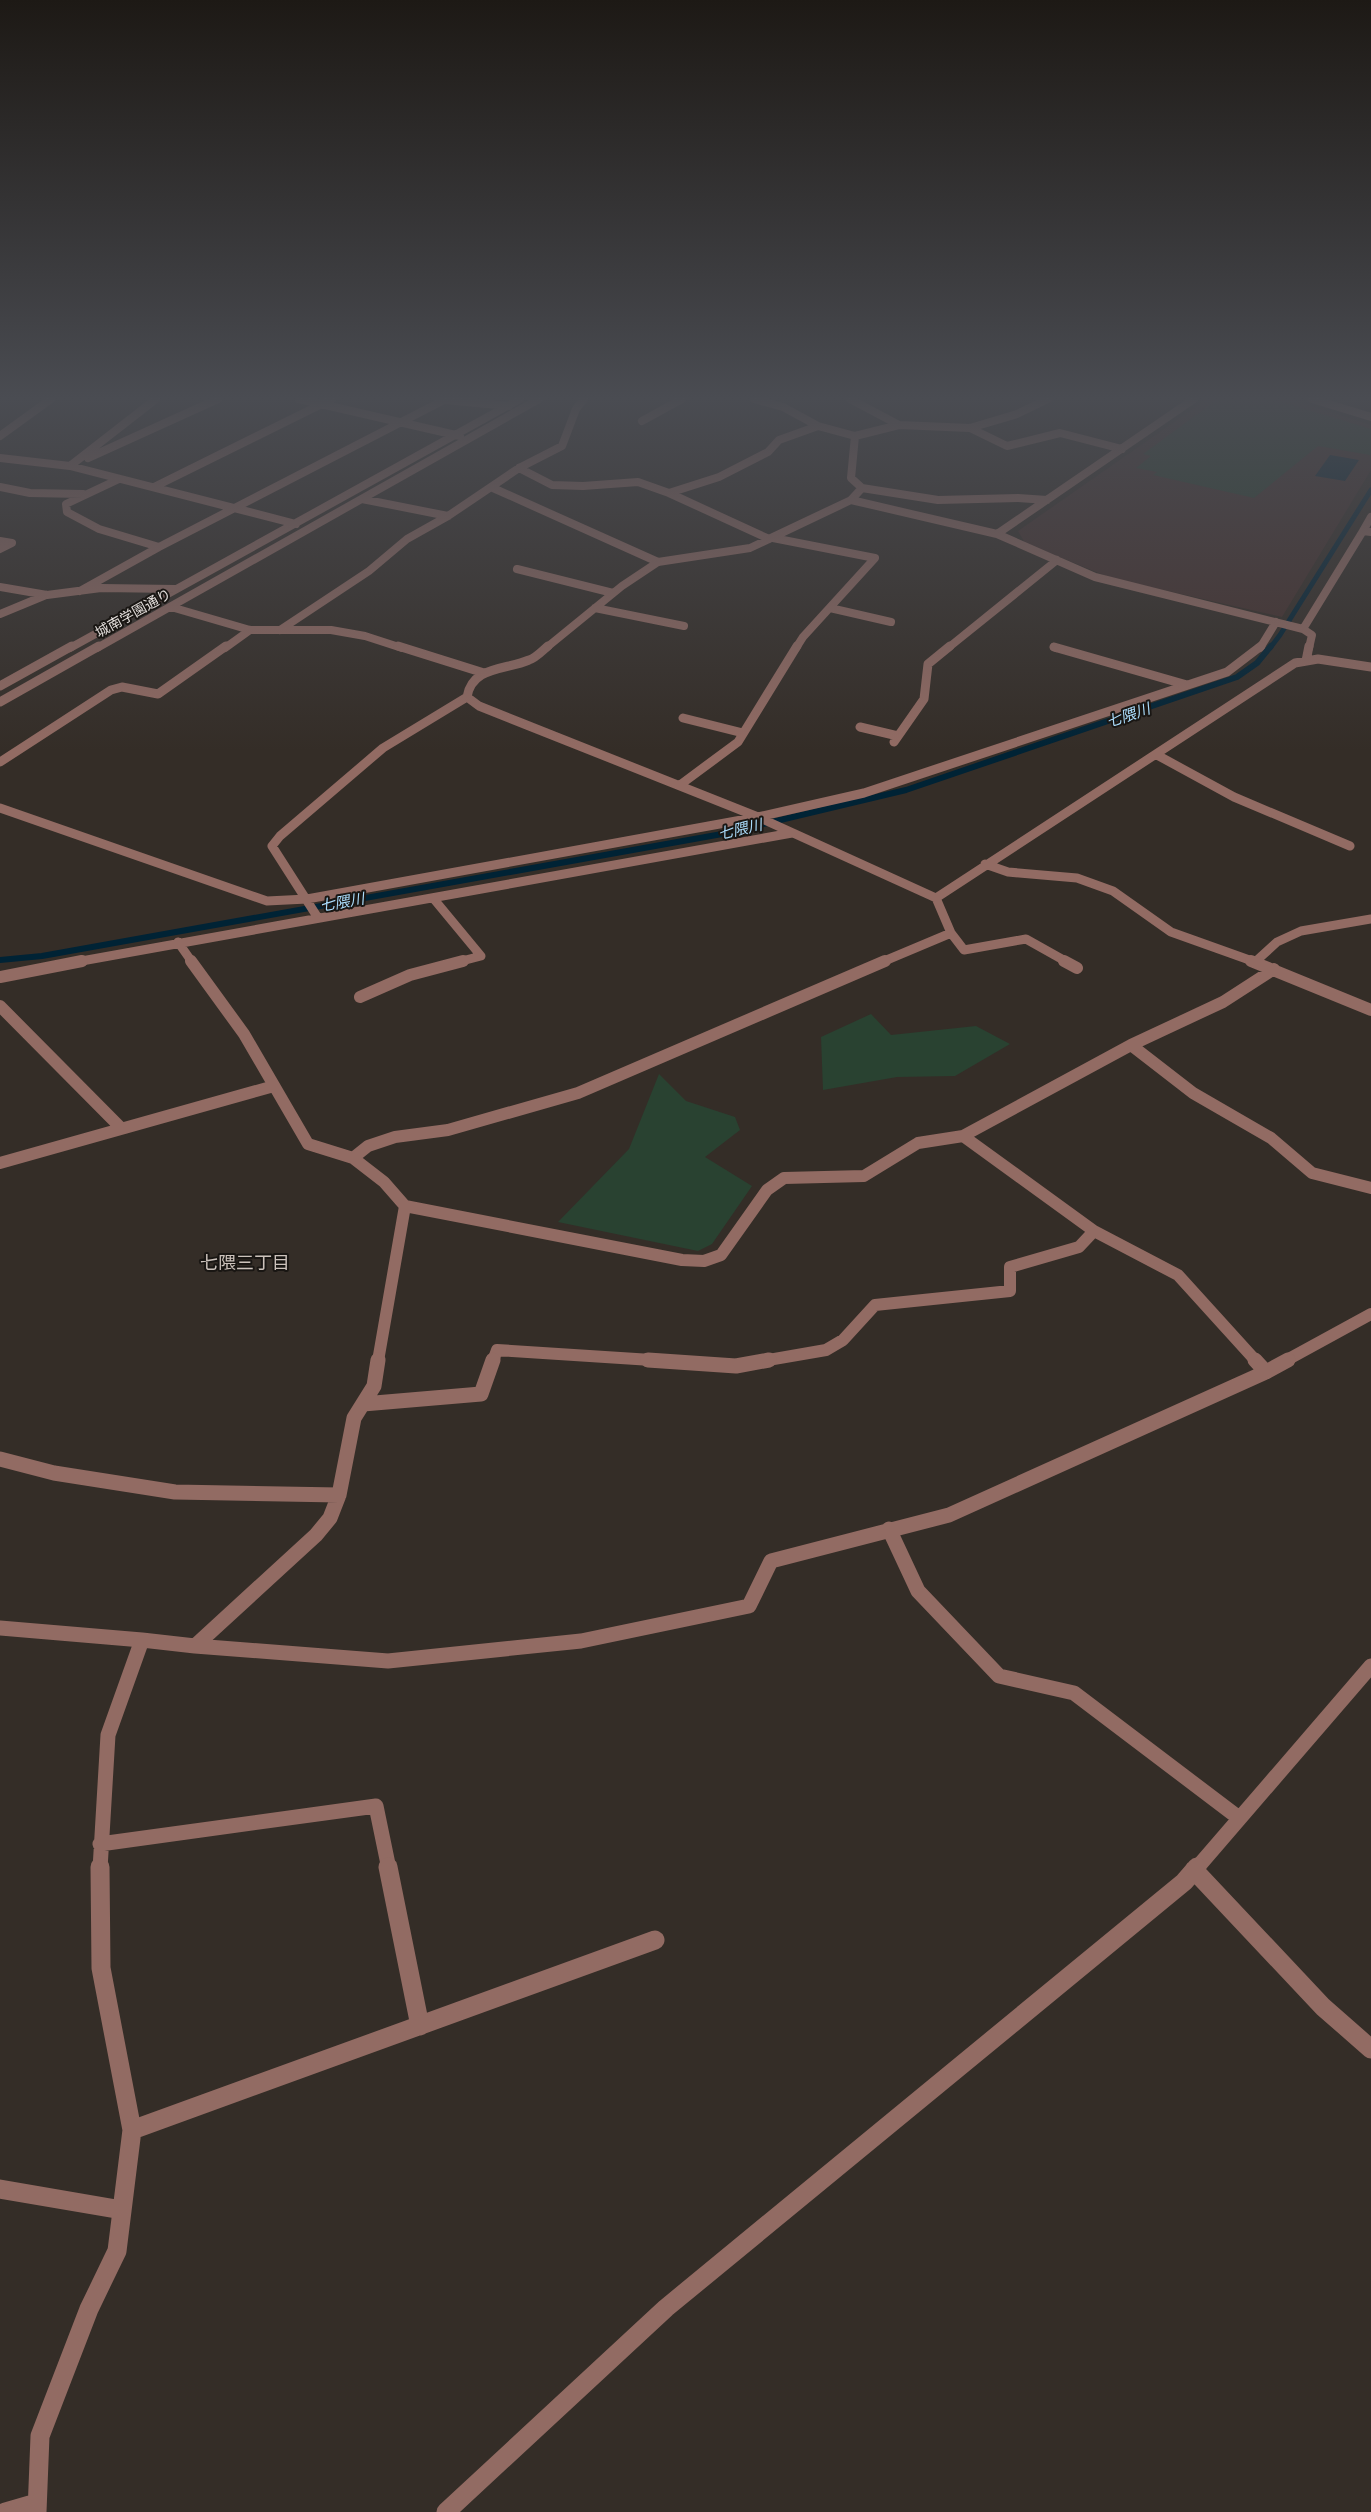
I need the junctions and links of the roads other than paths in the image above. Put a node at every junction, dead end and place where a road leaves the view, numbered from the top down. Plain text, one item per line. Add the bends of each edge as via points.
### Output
1 (75, 516) edge
2 (221, 516) edge
3 (265, 516) edge
4 (310, 516) edge
5 (331, 516) edge
6 (448, 516) edge
7 (556, 516) edge
8 (721, 516) edge
9 (818, 516) edge
10 (921, 516) edge
11 (1023, 516) edge
12 (1371, 517) edge
13 (296, 524) junction
14 (1367, 531) edge
15 (997, 534) junction
16 (771, 539) junction
17 (0, 541) edge
18 (159, 547) junction
19 (0, 549) edge
20 (1057, 560) junction
21 (658, 562) junction
22 (517, 569) dead end
23 (0, 587) edge
24 (175, 589) junction
25 (80, 591) junction
26 (198, 591) junction
27 (613, 593) junction
28 (47, 595) junction
29 (171, 606) junction
30 (595, 608) junction
31 (830, 608) junction
32 (0, 614) edge
33 (892, 622) dead end
34 (1276, 622) junction
35 (684, 626) dead end
36 (1303, 629) junction
37 (250, 630) junction
38 (280, 630) junction
39 (1054, 647) dead end
40 (1306, 661) junction
41 (1371, 667) edge
42 (484, 673) junction
43 (0, 686) edge
44 (1187, 686) junction
45 (467, 697) junction
46 (0, 702) edge
47 (683, 718) dead end
48 (860, 728) dead end
49 (744, 733) junction
50 (1157, 755) junction
51 (0, 762) edge
52 (680, 785) junction
53 (0, 808) edge
54 (758, 817) junction
55 (787, 831) junction
56 (1350, 846) dead end
57 (985, 864) junction
58 (439, 874) junction
59 (453, 895) junction
60 (433, 898) junction
61 (936, 898) junction
62 (307, 899) junction
63 (318, 918) junction
64 (1371, 919) edge
65 (951, 933) junction
66 (178, 942) junction
67 (1255, 962) junction
68 (1077, 968) dead end
69 (1274, 969) junction
70 (0, 977) edge
71 (360, 997) dead end
72 (0, 1006) edge
73 (1371, 1010) edge
74 (1131, 1045) junction
75 (274, 1086) junction
76 (121, 1128) junction
77 (963, 1136) junction
78 (353, 1158) junction
79 (0, 1163) edge
80 (1371, 1188) edge
81 (405, 1206) junction
82 (1094, 1230) junction
83 (1371, 1314) edge
84 (1266, 1372) junction
85 (363, 1404) junction
86 (0, 1459) edge
87 (339, 1495) junction
88 (889, 1529) junction
89 (0, 1628) edge
90 (142, 1640) junction
91 (195, 1646) junction
92 (1371, 1666) edge
93 (1239, 1818) junction
94 (100, 1844) junction
95 (1194, 1870) junction
96 (655, 1940) dead end
97 (420, 2026) junction
98 (1371, 2049) edge
99 (132, 2130) junction
100 (0, 2189) edge
101 (122, 2210) junction
102 (36, 2508) edge
103 (5, 2512) edge
104 (446, 2512) edge

1 - 18 street via 99,529
2 - 18 street
3 - 13 street
4 - 13 street, 城南学園通り
5 - 26 street, 城南学園通り
6 - 38 street via 407,539 369,571
7 - 21 street
8 - 16 street
9 - 16 street
10 - 15 street
11 - 15 street
12 - 14 street
13 - 24 street, 城南学園通り
14 - 36 street
15 - 20 street
16 - 21 street via 750,548
16 - 31 street via 875,558
17 - 19 street via 12,543
18 - 25 street
20 - 34 street via 1095,577
20 - 48 street via 928,664 924,699 896,739
21 - 27 street
22 - 27 street
23 - 28 street
24 - 25 street via 149,587
24 - 26 street
24 - 43 street, 城南学園通り
25 - 28 street
26 - 29 street, 城南学園通り
27 - 30 street
28 - 32 street
29 - 37 street
29 - 46 street, 城南学園通り
30 - 35 street
30 - 42 street via 531,660
31 - 33 street
31 - 49 street via 803,637
34 - 36 street
34 - 44 street via 1263,645 1239,665
36 - 40 street via 1312,635
37 - 38 street
37 - 51 street via 158,694 122,687 111,690
38 - 42 street via 331,630 365,636
39 - 44 street
40 - 41 street via 1318,659
40 - 50 street via 1295,663
42 - 45 street via 480,674
44 - 54 street via 864,792
45 - 52 street via 479,706
45 - 62 street via 384,748 272,846
47 - 49 street
49 - 52 street via 738,742
50 - 56 street via 1234,797
50 - 57 street
52 - 54 street
53 - 62 street via 267,901
54 - 55 street
54 - 58 street
55 - 59 street
55 - 61 street
57 - 61 street
57 - 67 street via 1008,872 1077,878 1113,891 1171,932
58 - 59 street
58 - 62 street
59 - 60 street
60 - 63 street
60 - 71 street via 481,956 410,975
61 - 65 street
62 - 63 street
63 - 66 street
64 - 67 street via 1301,931 1277,942
65 - 68 street via 964,950 1026,939
65 - 78 street via 578,1093 448,1130 395,1137 368,1146
66 - 70 street
66 - 75 street via 244,1034
67 - 69 street
69 - 73 street
69 - 74 street via 1223,1002
72 - 76 street
74 - 77 street
74 - 80 street via 1193,1093 1272,1138 1312,1173
75 - 76 street
75 - 78 street via 308,1144
76 - 79 street
77 - 81 street via 918,1142 864,1176 784,1178 767,1190 721,1255 704,1261 682,1260
77 - 82 street
78 - 81 street via 384,1182
81 - 85 street via 374,1386
82 - 84 street via 1178,1275
82 - 85 street via 1078,1247 1010,1266 1010,1291 876,1305 843,1340 826,1350 736,1366 496,1350 480,1394
83 - 84 street
84 - 88 street via 949,1515
85 - 87 street via 354,1418
86 - 87 street via 54,1473 175,1492
87 - 91 street via 330,1518 316,1534
88 - 91 street via 771,1561 749,1606 581,1641 388,1661
88 - 93 street via 918,1591 999,1676 1074,1693
89 - 90 street
90 - 91 street
90 - 94 street via 108,1735
92 - 93 street
93 - 95 street
94 - 97 street via 376,1806
94 - 99 street via 101,1968
95 - 98 street via 1323,2006
95 - 104 street via 1184,1882 666,2308
96 - 97 street
97 - 99 street
99 - 101 street
100 - 101 street
101 - 102 street via 117,2251 89,2309 40,2436
102 - 103 street

